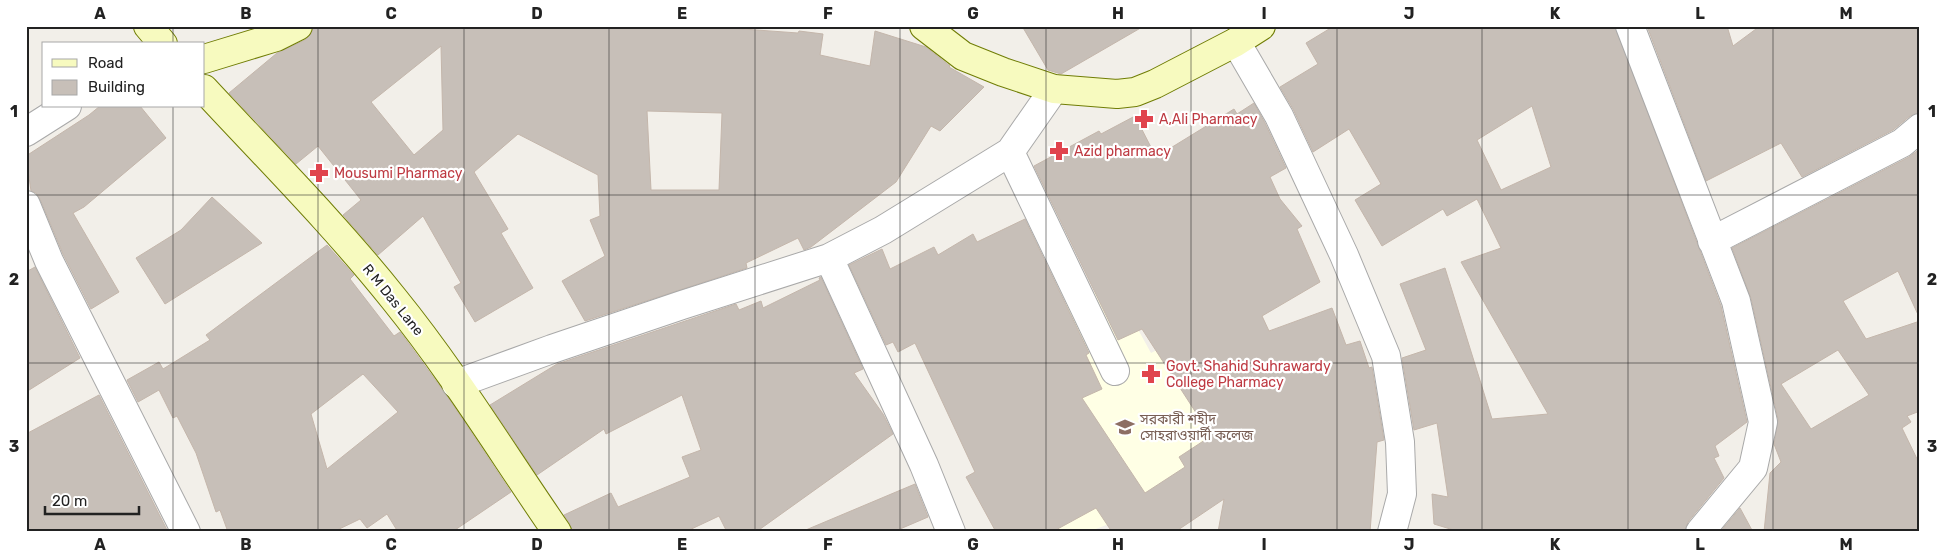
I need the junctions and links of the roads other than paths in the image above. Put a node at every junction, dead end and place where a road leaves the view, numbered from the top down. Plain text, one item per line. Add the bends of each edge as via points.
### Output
1 (298, 26) edge
2 (924, 26) edge
3 (1261, 26) edge
4 (1630, 26) edge
5 (1236, 42) junction
6 (205, 59) edge
7 (205, 89) edge
8 (1054, 89) junction
9 (64, 108) edge
10 (1920, 128) edge
11 (26, 132) edge
12 (1010, 152) junction
13 (26, 205) edge
14 (1712, 241) junction
15 (829, 258) junction
16 (1115, 371) dead end
17 (456, 384) junction
18 (186, 532) edge
19 (557, 532) edge
20 (951, 532) edge
21 (1392, 532) edge
22 (1700, 532) edge

1 - 6 street via 276,37
2 - 8 street via 964,56
3 - 5 street
4 - 14 street
5 - 8 street via 1135,92 1117,94
5 - 21 street via 1279,116 1344,255 1386,356 1400,442 1402,494
7 - 17 street, R M Das Lane via 394,298
8 - 12 street
9 - 11 street
10 - 14 street via 1902,143
12 - 15 street via 883,230
12 - 16 street
13 - 18 street via 49,261
14 - 22 street via 1736,301 1763,422 1753,468
15 - 17 street via 672,308
15 - 20 street via 924,465
17 - 19 street, R M Das Lane

